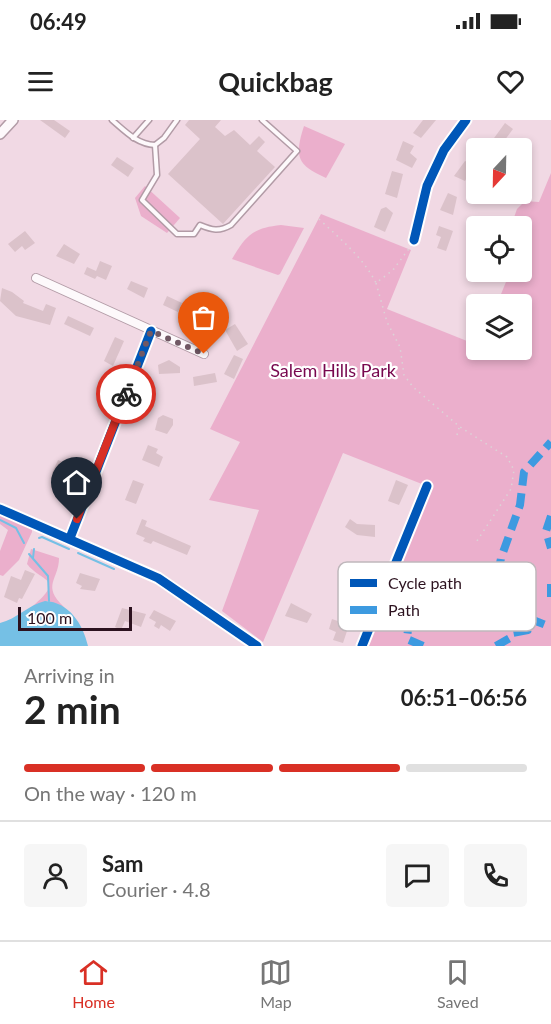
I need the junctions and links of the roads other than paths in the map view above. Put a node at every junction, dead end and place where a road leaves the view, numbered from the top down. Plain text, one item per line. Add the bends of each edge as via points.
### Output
1 (13, 120) edge
2 (112, 120) edge
3 (149, 120) edge
4 (177, 120) edge
5 (262, 120) edge
6 (466, 120) edge
7 (119, 122) edge
8 (0, 134) edge
9 (133, 138) junction
10 (155, 145) junction
11 (414, 240) road end
12 (36, 278) dead end
13 (151, 331) junction
14 (204, 354) dead end
15 (427, 486) dead end
16 (0, 509) edge
17 (70, 538) junction
18 (396, 562) edge
19 (368, 631) edge
20 (257, 646) edge
21 (362, 646) edge

1 - 8 street
2 - 7 lane
3 - 9 lane
4 - 10 lane
5 - 10 lane via 297,151 223,230 200,225 194,234 177,234 147,207 142,200 157,175
6 - 11 street via 444,150 427,186
7 - 9 lane
9 - 10 lane
12 - 13 street
13 - 14 street
13 - 17 street
15 - 18 street
16 - 17 street
17 - 20 street via 172,585
19 - 21 street

